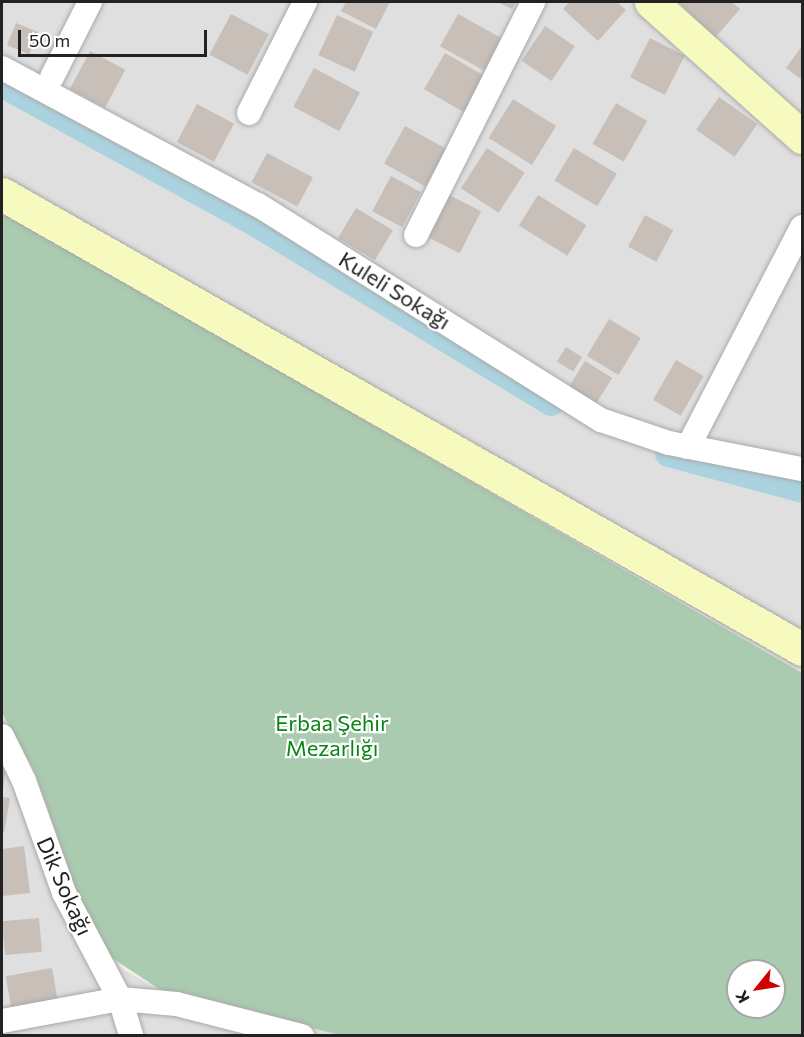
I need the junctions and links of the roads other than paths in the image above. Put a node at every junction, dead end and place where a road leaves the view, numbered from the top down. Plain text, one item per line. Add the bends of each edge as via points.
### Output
1 (90, 2) edge
2 (305, 2) edge
3 (533, 2) edge
4 (651, 2) edge
5 (2, 68) edge
6 (52, 77) dead end
7 (249, 113) dead end
8 (802, 137) edge
9 (2, 194) edge
10 (802, 227) edge
11 (416, 235) dead end
12 (688, 447) junction
13 (802, 469) edge
14 (802, 649) edge
15 (2, 736) edge
16 (120, 999) junction
17 (2, 1021) edge
18 (131, 1035) edge
19 (302, 1035) edge

1 - 6 street
2 - 7 street
3 - 11 street
4 - 8 main road
5 - 12 street, Kuleli Sokağı via 258,205 488,345 561,399 610,424
9 - 14 main road
10 - 12 street
12 - 13 street, Kuleli Sokağı
15 - 16 street, Dik Sokağı via 24,781 64,893
16 - 17 street
16 - 18 street, Dik Sokağı
16 - 19 street via 177,1004

